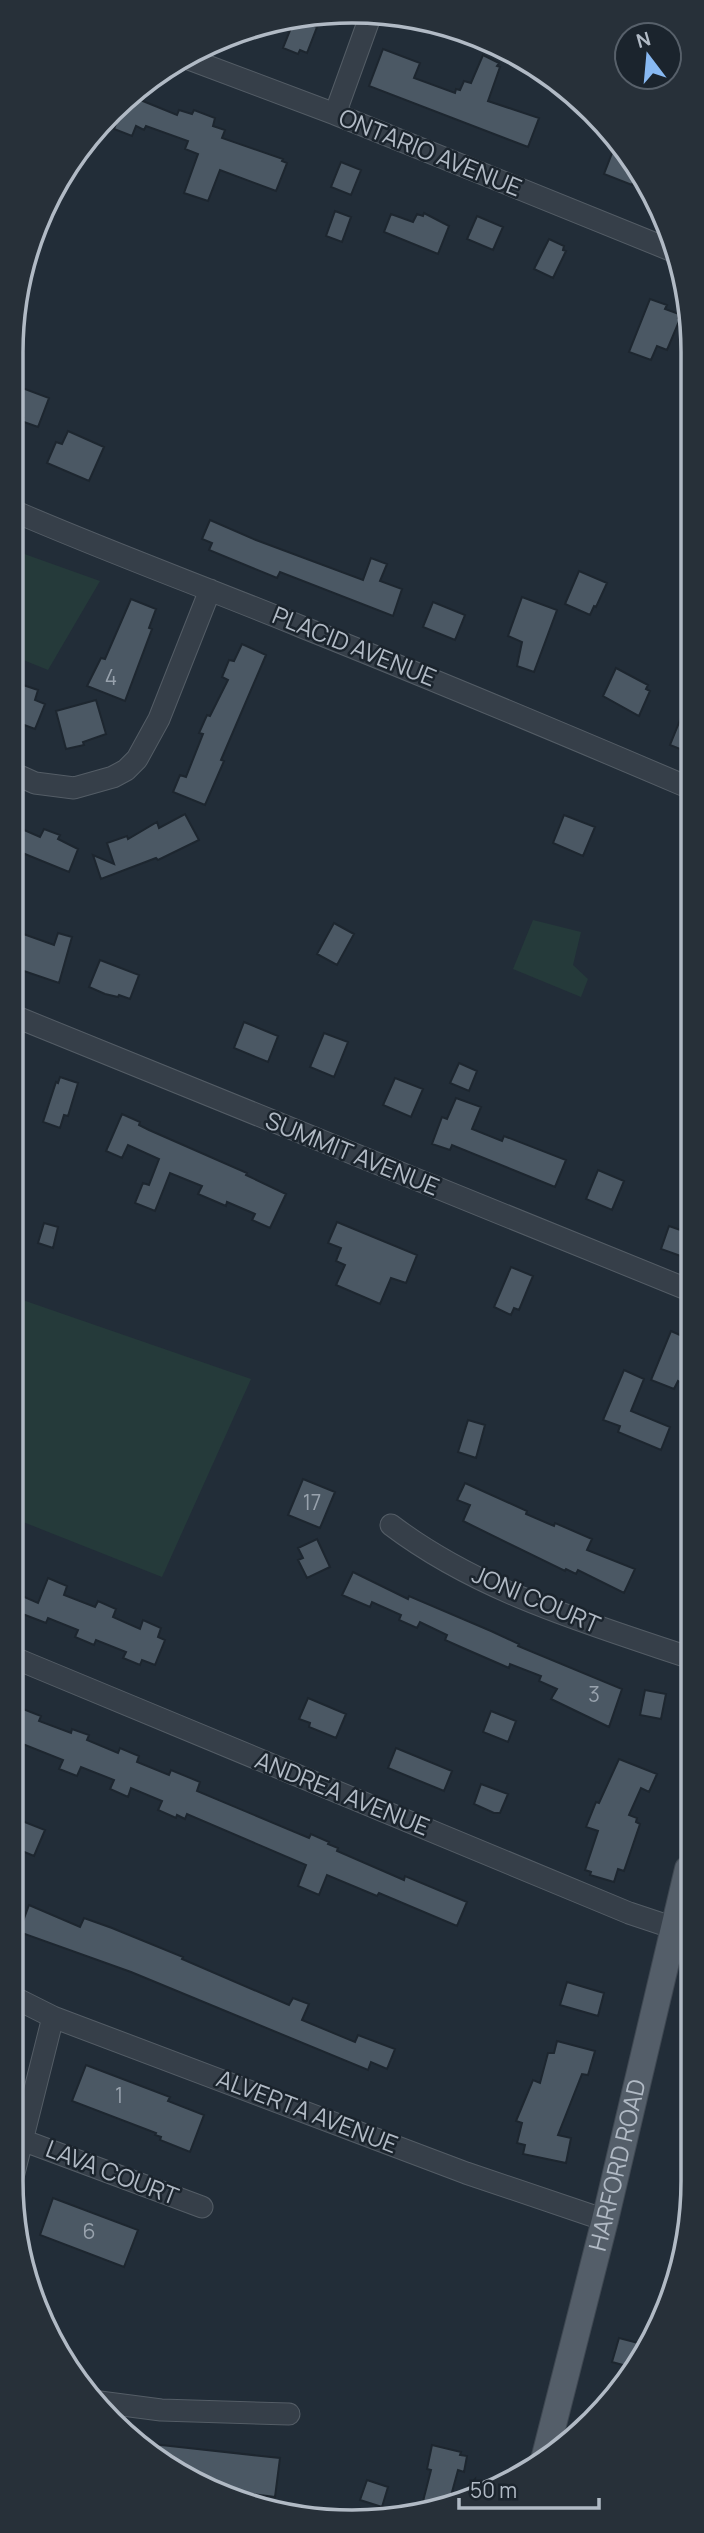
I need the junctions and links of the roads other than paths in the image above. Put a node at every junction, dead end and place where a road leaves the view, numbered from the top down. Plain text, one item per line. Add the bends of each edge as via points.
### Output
1 (368, 23) edge
2 (197, 62) edge
3 (335, 114) junction
4 (664, 248) edge
5 (23, 515) edge
6 (210, 590) junction
7 (23, 777) edge
8 (681, 784) edge
9 (23, 1019) edge
10 (681, 1287) edge
11 (391, 1525) dead end
12 (681, 1655) edge
13 (23, 1662) edge
14 (681, 1898) edge
15 (674, 1928) junction
16 (23, 2002) edge
17 (53, 2017) junction
18 (23, 2136) edge
19 (23, 2140) edge
20 (202, 2207) dead end
21 (606, 2220) junction
22 (109, 2403) edge
23 (289, 2414) dead end
24 (548, 2445) edge

1 - 3 street
2 - 3 street, ONTARIO AVENUE
3 - 4 street, ONTARIO AVENUE
5 - 6 street, PLACID AVENUE
6 - 7 street via 159,719 131,765 113,777 74,788
6 - 8 street, PLACID AVENUE
9 - 10 street, SUMMIT AVENUE
11 - 12 street, JONI COURT via 429,1552 507,1591
13 - 15 street, ANDREA AVENUE
14 - 15 main road, HARFORD ROAD
15 - 21 main road, HARFORD ROAD
16 - 17 street, ALVERTA AVENUE
17 - 18 street, LAVA COURT
17 - 21 street, ALVERTA AVENUE via 466,2173
19 - 20 street, LAVA COURT
21 - 24 main road, HARFORD ROAD
22 - 23 street via 161,2410

